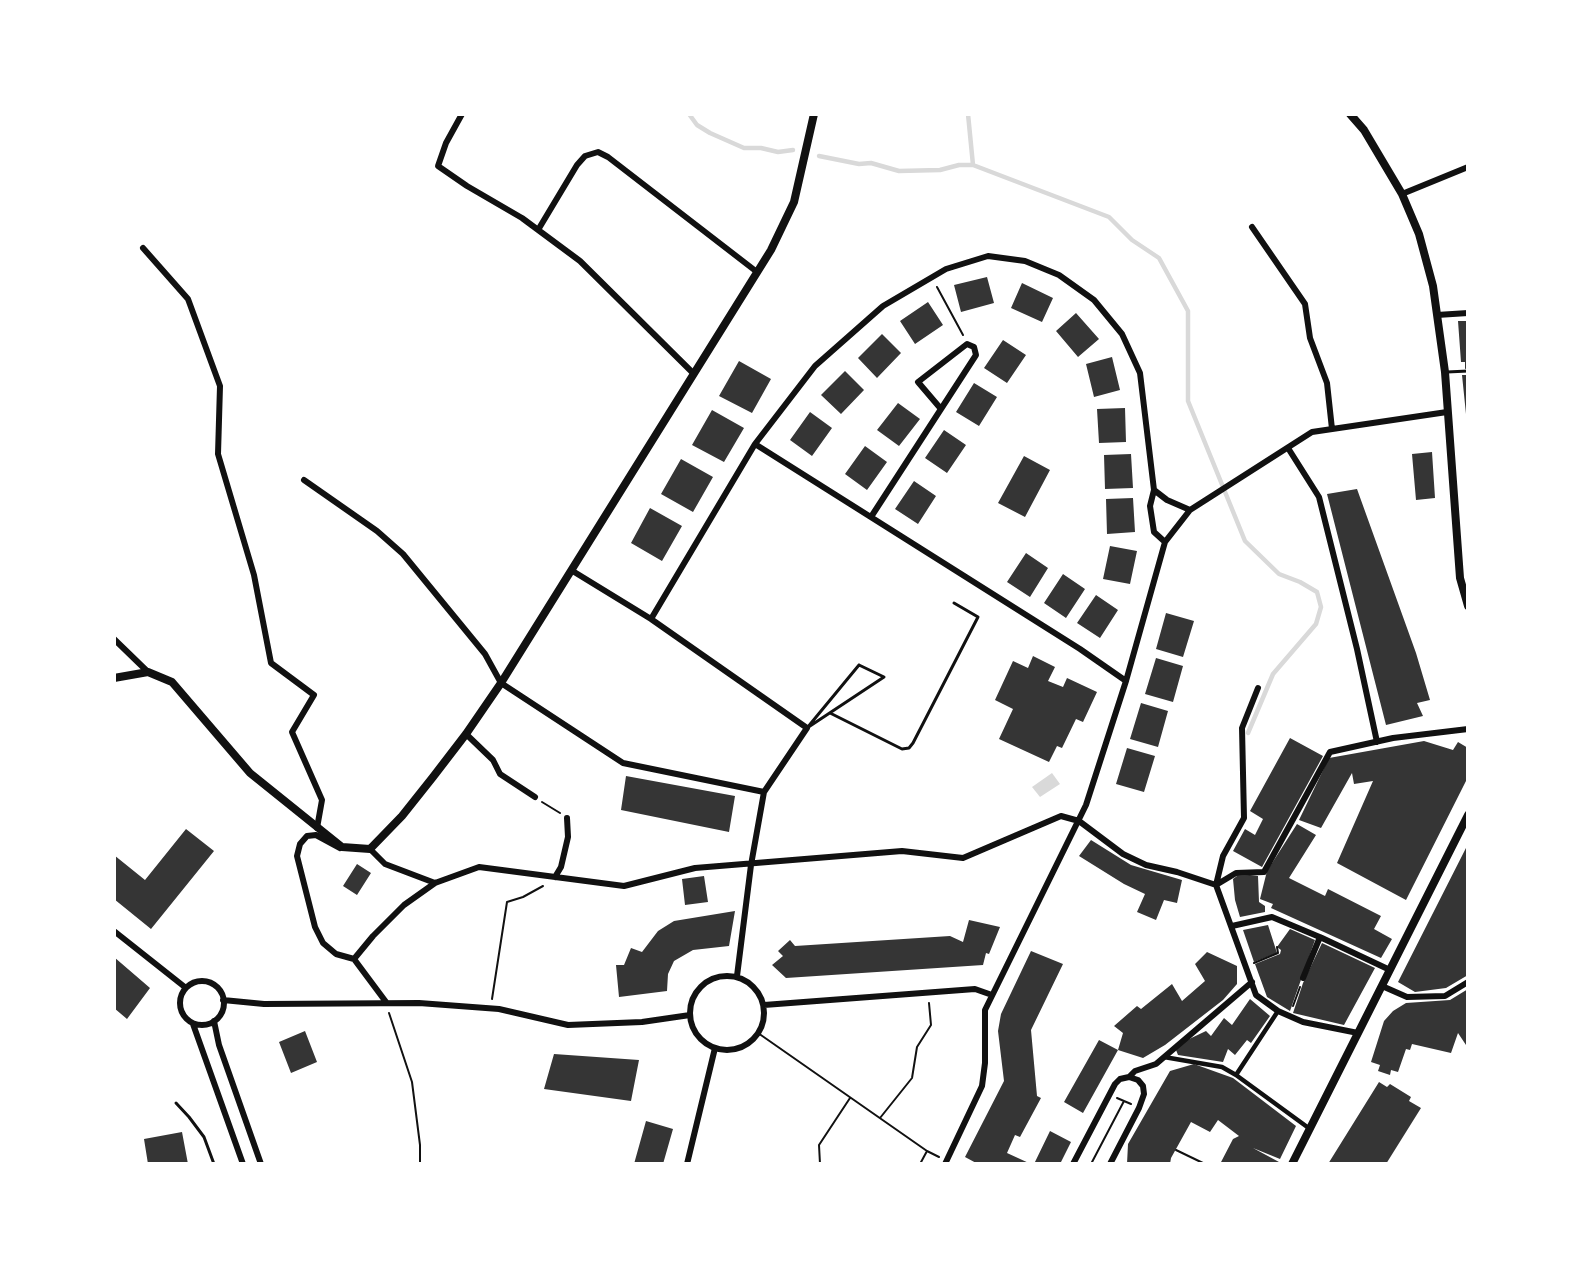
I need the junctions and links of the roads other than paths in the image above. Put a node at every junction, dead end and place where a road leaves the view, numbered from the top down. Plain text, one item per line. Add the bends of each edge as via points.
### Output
1 (462, 114) edge
2 (814, 114) edge
3 (1350, 114) edge
4 (1468, 167) edge
5 (1402, 194) junction
6 (1252, 226) dead end
7 (538, 230) junction
8 (143, 248) dead end
9 (757, 272) junction
10 (1468, 313) edge
11 (1437, 315) junction
12 (1468, 371) edge
13 (1445, 372) junction
14 (694, 374) junction
15 (941, 409) junction
16 (1447, 412) junction
17 (1332, 429) junction
18 (755, 444) junction
19 (1288, 448) junction
20 (304, 480) dead end
21 (1154, 490) junction
22 (1190, 510) junction
23 (871, 518) junction
24 (1165, 542) junction
25 (571, 570) junction
26 (954, 603) dead end
27 (1468, 606) edge
28 (651, 620) junction
29 (114, 639) edge
30 (148, 672) junction
31 (114, 678) edge
32 (1126, 681) junction
33 (501, 683) junction
34 (1258, 688) dead end
35 (830, 713) junction
36 (807, 728) junction
37 (1468, 729) edge
38 (466, 734) junction
39 (1377, 742) junction
40 (764, 792) junction
41 (535, 797) road end
42 (1468, 815) edge
43 (567, 818) road end
44 (1078, 821) junction
45 (317, 828) junction
46 (348, 847) junction
47 (370, 849) junction
48 (751, 864) junction
49 (555, 877) junction
50 (435, 882) junction
51 (1216, 885) junction
52 (1232, 927) junction
53 (114, 931) edge
54 (1320, 938) junction
55 (354, 959) junction
56 (1389, 970) junction
57 (737, 976) junction
58 (1303, 978) road end
59 (1252, 982) junction
60 (1468, 982) edge
61 (1382, 986) junction
62 (186, 988) junction
63 (992, 995) junction
64 (223, 1000) junction
65 (386, 1002) junction
66 (764, 1005) junction
67 (1278, 1011) junction
68 (690, 1015) junction
69 (214, 1022) junction
70 (193, 1024) junction
71 (1358, 1033) junction
72 (715, 1048) junction
73 (1164, 1057) junction
74 (1236, 1075) junction
75 (1129, 1077) junction
76 (176, 1103) dead end
77 (1310, 1129) junction
78 (946, 1162) edge
79 (214, 1164) edge
80 (243, 1164) edge
81 (261, 1164) edge
82 (687, 1164) edge
83 (954, 1164) edge
84 (1073, 1164) edge
85 (1110, 1164) edge
86 (1292, 1164) edge

1 - 7 street via 438,166
2 - 9 street via 794,202
3 - 5 main road via 1364,130
4 - 5 street
5 - 11 main road via 1419,234
6 - 17 street via 1305,304 1310,338 1327,383
7 - 9 street via 577,165 585,156 598,152
7 - 14 street via 580,261
8 - 45 street via 188,299 220,386 218,454 254,575 272,663 314,695 292,732 322,800
9 - 14 street
10 - 11 street
11 - 13 main road
12 - 13 lane
13 - 16 main road
14 - 25 street
15 - 15 street via 918,382 967,344 974,347 976,355
15 - 23 street
16 - 17 street
16 - 27 main road via 1460,578
17 - 19 street via 1312,432
18 - 21 street via 815,366 883,306 955,265 987,256 1010,258 1059,275 1094,300 1122,334 1140,373
18 - 23 street
18 - 28 street
19 - 22 street
19 - 39 street via 1319,497
20 - 33 street via 403,554 485,654
21 - 22 street
21 - 24 street via 1150,507 1154,532
22 - 24 street
23 - 32 street
24 - 32 street
25 - 28 street
25 - 33 street
26 - 35 lane via 978,617 909,748 902,749
28 - 36 street
29 - 30 street
30 - 31 street
30 - 45 street via 172,682 250,773
32 - 44 street
33 - 38 street
33 - 40 street via 623,763
34 - 51 street via 1242,728 1244,818 1222,856
35 - 36 lane
35 - 36 lane via 884,677 859,665
36 - 40 street
37 - 39 street
38 - 41 street via 493,760 500,774
38 - 47 street via 402,816
39 - 51 street via 1330,753 1264,872 1236,873
40 - 48 street
42 - 56 main road
43 - 49 street via 568,837
44 - 48 street via 1061,816 963,858 902,851
44 - 51 street via 1123,854 1146,865
44 - 63 street
45 - 46 street via 342,847
46 - 47 street
46 - 55 street via 344,850 316,835 307,836 297,856 315,927 323,943 336,954
47 - 50 street via 386,864
48 - 49 street via 695,868 624,886
48 - 57 street
49 - 50 street via 479,867
50 - 55 street via 404,905
51 - 52 street
52 - 54 street via 1272,917
52 - 59 street
53 - 62 street
54 - 56 street
54 - 58 street
55 - 65 street
56 - 61 main road
57 - 66 street via 755,987
57 - 68 street via 725,975 703,983 691,1003
59 - 67 street via 1256,995
59 - 73 street
60 - 61 street via 1445,996 1407,997
61 - 71 main road
62 - 64 street via 196,982 209,983
62 - 70 street via 180,1008
63 - 66 street via 975,989
63 - 78 street via 985,1010 982,1086
64 - 65 street via 264,1004
64 - 69 street via 222,1012
65 - 68 street via 491,1008 568,1025 642,1022
66 - 72 street via 763,1025 750,1042 739,1048
67 - 71 street via 1303,1022
67 - 74 street
68 - 72 street via 698,1036
69 - 70 street
69 - 81 street
70 - 80 street
71 - 77 main road
72 - 82 street
73 - 74 street via 1222,1067
73 - 75 street
74 - 77 street
75 - 84 street via 1115,1084
75 - 85 street via 1138,1080 1144,1094
76 - 79 lane via 204,1137
77 - 86 main road
78 - 83 street

